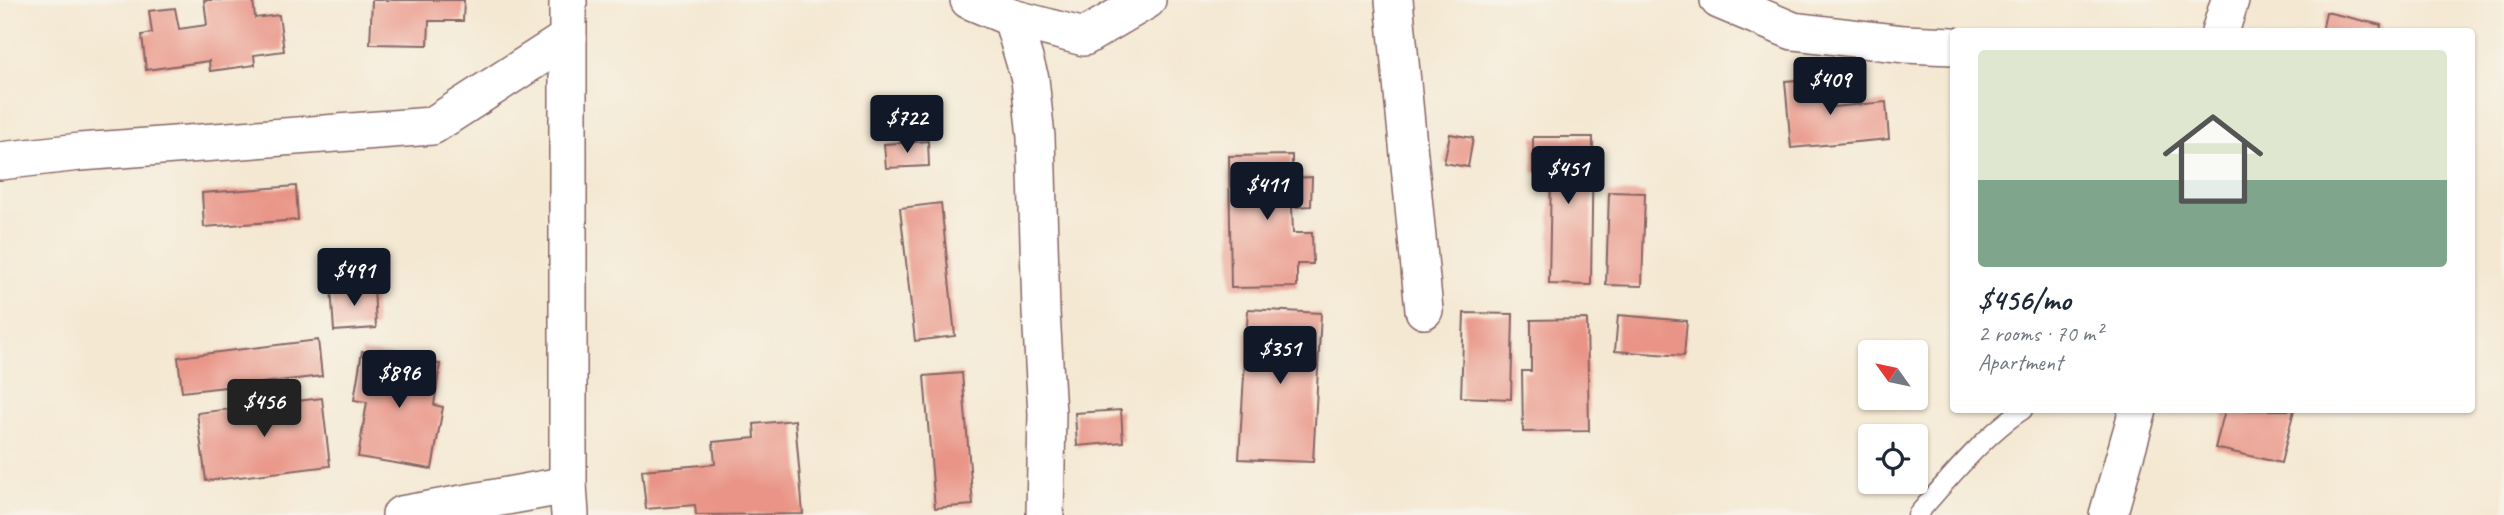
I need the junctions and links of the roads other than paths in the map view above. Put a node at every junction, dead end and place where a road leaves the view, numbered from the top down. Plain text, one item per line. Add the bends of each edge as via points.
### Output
1 (568, 0) edge
2 (969, 0) edge
3 (1147, 0) edge
4 (1394, 0) edge
5 (1719, 0) edge
6 (2230, 0) edge
7 (1012, 18) junction
8 (2221, 28) edge
9 (568, 38) junction
10 (1950, 46) edge
11 (0, 161) edge
12 (1424, 310) dead end
13 (2018, 413) edge
14 (2137, 413) edge
15 (569, 500) edge
16 (401, 515) edge
17 (1045, 515) edge
18 (1917, 515) edge
19 (2108, 515) edge

1 - 9 street
2 - 7 street
3 - 7 street via 1084,37
4 - 12 street
5 - 10 street via 1793,32
6 - 8 street
7 - 17 street via 1030,79 1037,137 1047,414
9 - 11 street via 432,126
9 - 15 street
13 - 18 lane
14 - 19 street
15 - 16 street

